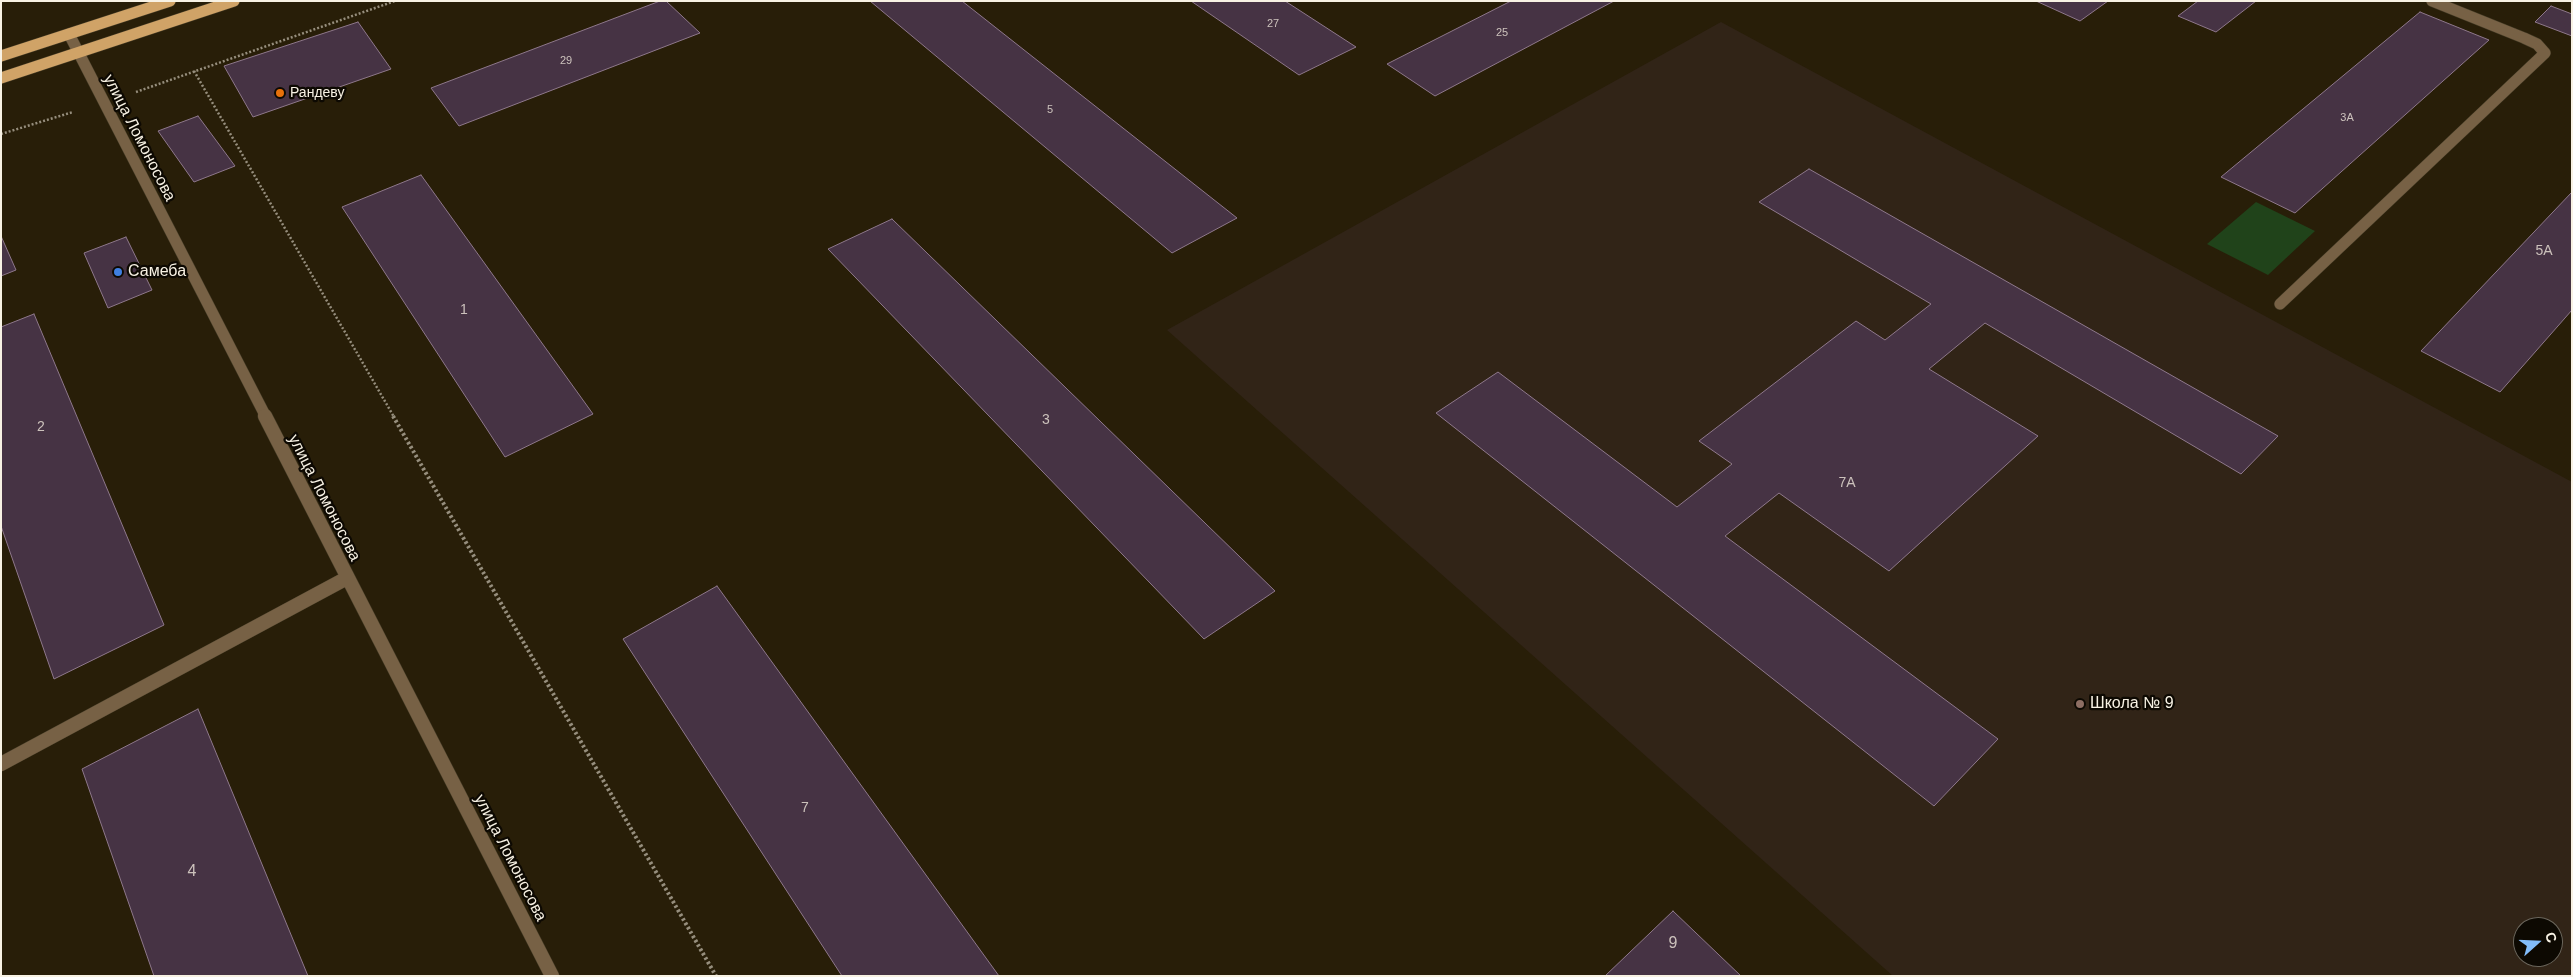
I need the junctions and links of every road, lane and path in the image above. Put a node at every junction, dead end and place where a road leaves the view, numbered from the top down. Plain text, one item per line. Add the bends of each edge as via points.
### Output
1 (170, 1) edge
2 (234, 1) edge
3 (395, 1) edge
4 (2432, 1) edge
5 (69, 34) junction
6 (78, 53) junction
7 (1, 56) edge
8 (194, 71) junction
9 (1, 78) edge
10 (103, 103) junction
11 (1, 134) edge
12 (2280, 304) dead end
13 (347, 578) junction
14 (1, 764) edge
15 (552, 976) edge
16 (716, 976) edge

1 - 5 main road
2 - 6 main road
3 - 8 path
4 - 12 street via 2524,38 2537,44 2545,53
5 - 6 street, улица Ломоносова
5 - 7 main road
6 - 9 main road
6 - 10 street, улица Ломоносова
8 - 10 path
8 - 16 path
10 - 11 path
10 - 13 street, улица Ломоносова
13 - 14 street
13 - 15 street, улица Ломоносова

